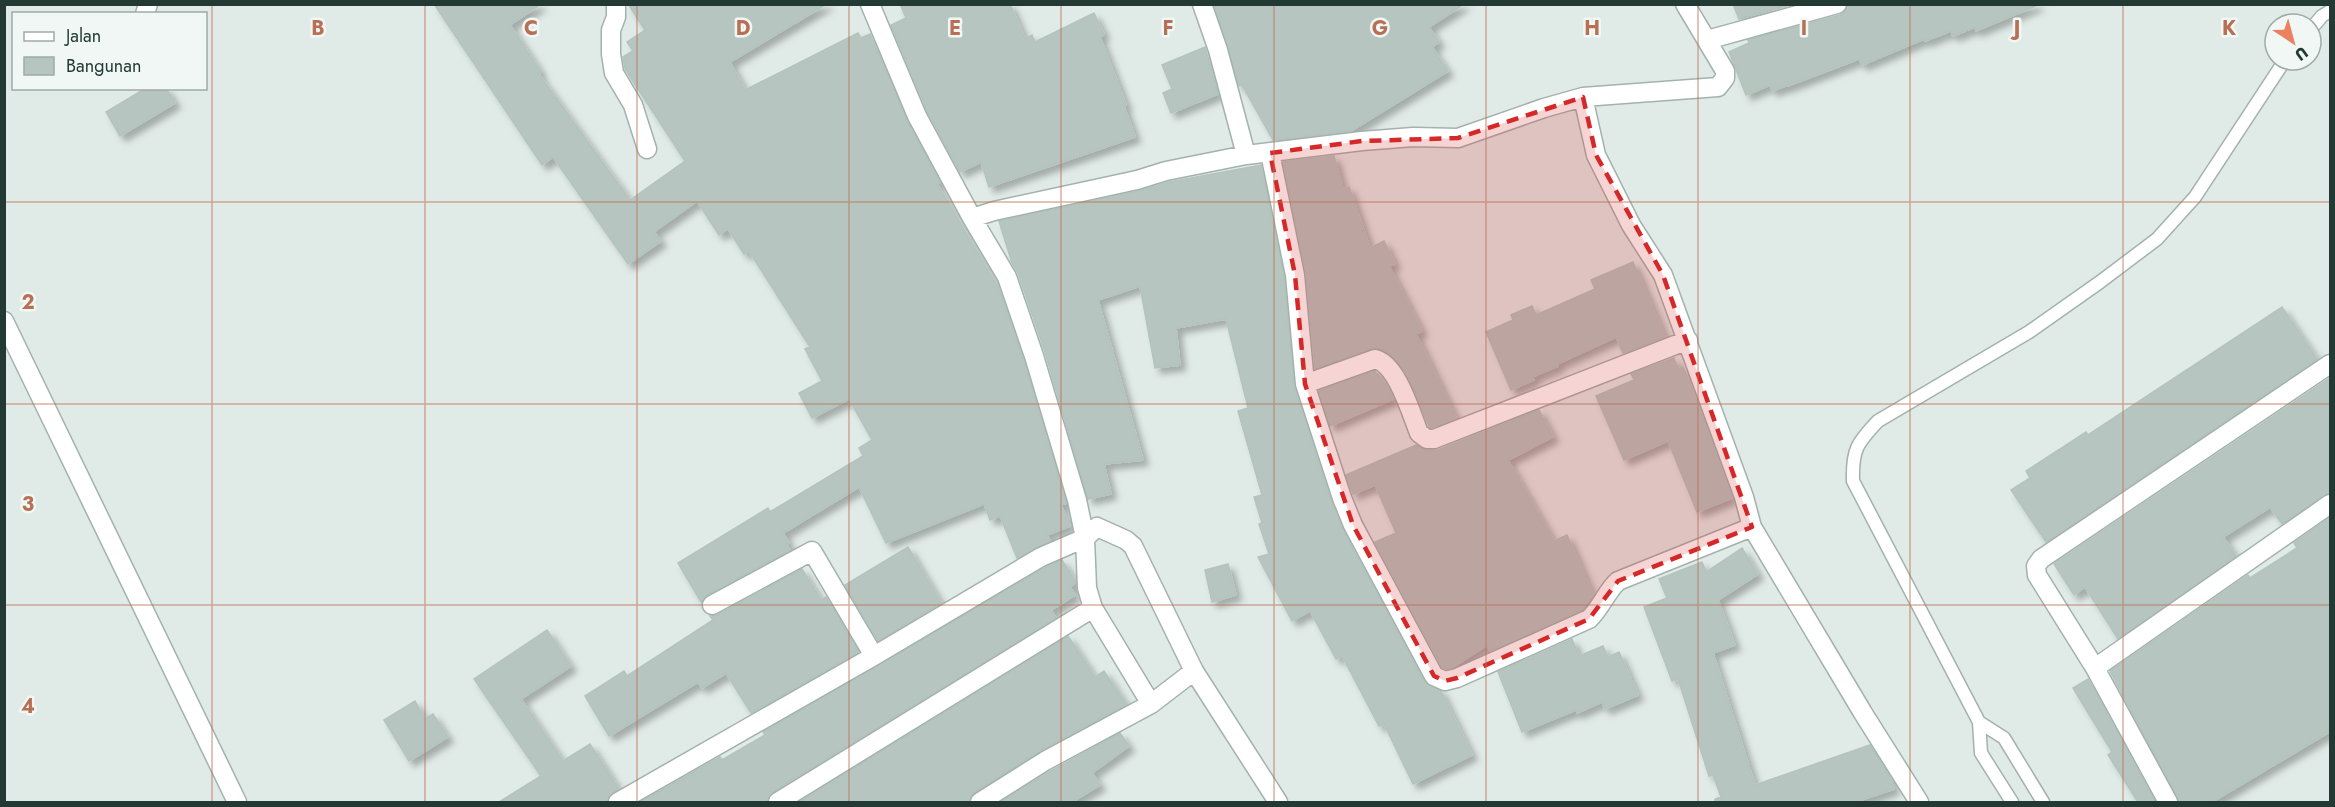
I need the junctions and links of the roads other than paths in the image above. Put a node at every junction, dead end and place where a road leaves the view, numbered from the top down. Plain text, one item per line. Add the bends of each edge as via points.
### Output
1 (616, 4) edge
2 (870, 4) edge
3 (1202, 4) edge
4 (1685, 4) edge
5 (1837, 4) edge
6 (1707, 40) junction
7 (2277, 72) edge
8 (1583, 98) junction
9 (647, 149) dead end
10 (1270, 153) junction
11 (1246, 155) junction
12 (972, 218) junction
13 (4, 321) edge
14 (1688, 340) junction
15 (2331, 364) edge
16 (1305, 384) junction
17 (2331, 504) edge
18 (1752, 527) junction
19 (1085, 538) junction
20 (712, 605) dead end
21 (1093, 608) junction
22 (874, 656) junction
23 (2095, 668) junction
24 (1194, 671) junction
25 (1151, 704) junction
26 (1979, 722) junction
27 (237, 802) edge
28 (618, 802) edge
29 (778, 802) edge
30 (980, 802) edge
31 (1278, 802) edge
32 (1919, 802) edge
33 (2012, 802) edge
34 (2043, 802) edge
35 (2168, 802) edge

1 - 9 street via 611,30 614,73 633,105
2 - 12 street via 917,116
3 - 11 street
4 - 6 street
5 - 6 street
6 - 8 street via 1725,71 1718,87
7 - 26 lane via 2194,197 2157,238 2029,332 1878,420 1860,440 1852,460 1853,482
8 - 10 street via 1458,138 1362,141
8 - 14 street via 1596,155 1631,225 1663,275
10 - 11 street
10 - 16 street via 1295,275
11 - 12 street
12 - 19 street via 1007,277 1034,356
13 - 27 street
14 - 16 street via 1434,439 1419,433 1393,372 1380,360
14 - 18 street
15 - 23 street via 2051,552 2036,566 2037,575
16 - 18 street via 1353,525 1434,676 1444,681 1589,619 1618,581
17 - 23 street
18 - 32 street
19 - 21 street via 1087,588
19 - 22 street via 1041,557
19 - 24 street via 1097,526 1134,546
20 - 22 street via 812,551
21 - 25 street
21 - 29 street
22 - 28 street
23 - 35 street
24 - 25 street
24 - 31 street
25 - 30 street via 1045,761
26 - 33 lane via 1981,753
26 - 34 lane via 2004,738

